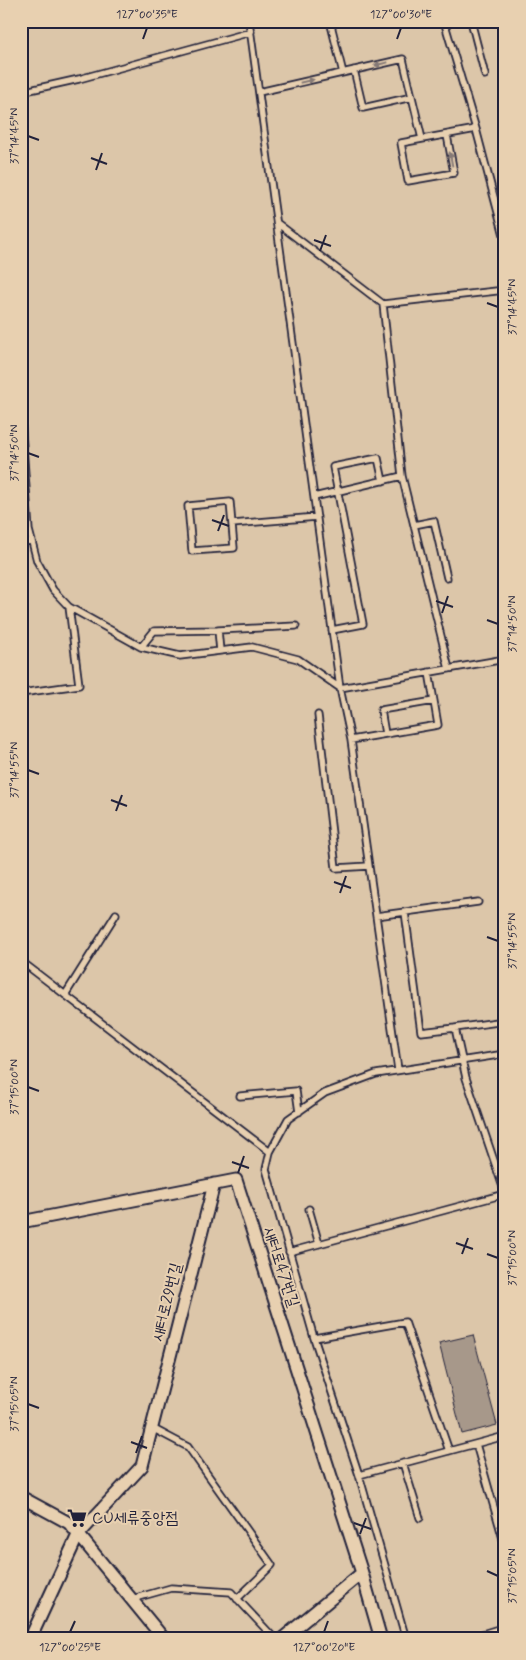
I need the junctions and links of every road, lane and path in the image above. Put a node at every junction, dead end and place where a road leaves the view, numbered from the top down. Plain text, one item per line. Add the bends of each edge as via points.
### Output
1 (249, 21) edge
2 (330, 21) edge
3 (444, 21) edge
4 (471, 21) edge
5 (251, 32) junction
6 (354, 70) junction
7 (343, 73) junction
8 (485, 75) dead end
9 (21, 92) edge
10 (259, 92) junction
11 (412, 97) junction
12 (476, 129) junction
13 (446, 135) junction
14 (422, 139) junction
15 (277, 223) junction
16 (505, 239) edge
17 (505, 290) edge
18 (383, 304) junction
19 (21, 418) edge
20 (402, 476) junction
21 (383, 481) junction
22 (338, 492) junction
23 (314, 497) junction
24 (317, 517) junction
25 (232, 524) junction
26 (414, 525) junction
27 (32, 541) junction
28 (21, 542) edge
29 (447, 578) dead end
30 (69, 607) junction
31 (296, 626) dead end
32 (218, 630) junction
33 (332, 630) junction
34 (141, 647) junction
35 (220, 650) junction
36 (505, 659) edge
37 (449, 669) junction
38 (429, 672) junction
39 (340, 688) junction
40 (21, 693) edge
41 (434, 701) junction
42 (318, 715) dead end
43 (385, 734) junction
44 (351, 740) junction
45 (368, 866) junction
46 (478, 902) dead end
47 (405, 912) junction
48 (116, 914) dead end
49 (376, 916) junction
50 (21, 961) edge
51 (65, 995) junction
52 (505, 1021) edge
53 (455, 1028) junction
54 (505, 1054) edge
55 (461, 1062) junction
56 (398, 1070) junction
57 (240, 1096) dead end
58 (299, 1112) junction
59 (270, 1152) junction
60 (214, 1184) junction
61 (505, 1194) edge
62 (309, 1210) dead end
63 (21, 1222) edge
64 (319, 1244) junction
65 (289, 1252) junction
66 (314, 1338) junction
67 (152, 1428) junction
68 (505, 1436) edge
69 (476, 1444) junction
70 (449, 1451) junction
71 (403, 1464) junction
72 (359, 1475) junction
73 (21, 1497) edge
74 (420, 1518) dead end
75 (78, 1535) junction
76 (505, 1546) edge
77 (362, 1573) junction
78 (132, 1599) junction
79 (237, 1599) junction
80 (505, 1627) edge
81 (30, 1639) edge
82 (164, 1639) edge
83 (275, 1639) edge
84 (282, 1639) edge
85 (381, 1639) edge
86 (406, 1639) edge
87 (466, 1639) edge

1 - 5 lane
2 - 7 lane
3 - 12 lane
4 - 8 lane
5 - 9 lane
5 - 10 lane
6 - 7 lane
6 - 11 lane via 363,108
11 -> 6 lane via 403,59
10 -> 7 lane
10 - 15 lane
11 - 14 lane
12 - 13 lane
12 - 16 lane
13 - 14 lane
14 -> 13 lane via 401,143 408,181 454,173
15 - 18 lane
15 - 23 lane
17 - 18 lane
18 - 20 lane
19 - 27 lane
20 - 21 lane
20 - 26 lane
21 - 22 lane
21 - 22 lane via 378,458 333,467
22 - 23 lane
22 - 33 lane via 363,624
23 - 24 lane
24 - 25 lane
24 - 33 lane
25 - 25 lane via 230,502 188,506 192,551 234,548
26 - 29 lane via 434,521
26 - 37 lane
27 - 28 lane
27 - 30 lane via 37,561 53,590
30 - 34 lane
30 - 40 lane via 79,685
31 - 32 lane
32 - 34 lane via 154,631
32 - 35 lane
33 - 39 lane
34 - 35 lane via 180,656
35 - 39 lane via 252,647 298,659
36 - 37 lane
37 - 38 lane
38 - 39 lane
38 - 41 lane
39 - 44 lane
41 - 43 lane via 438,725
41 - 43 lane via 381,710
42 - 45 lane via 336,868
43 - 44 lane
44 - 45 lane
45 - 49 lane
46 - 47 lane
47 - 49 lane
47 - 53 lane via 421,1032
48 - 51 lane
49 - 56 lane
50 - 51 lane
51 - 59 lane
52 - 53 lane
53 - 55 lane
54 - 55 lane
55 - 56 lane
55 - 61 lane
56 - 58 lane via 376,1074 325,1094
57 - 58 lane via 296,1091
58 - 59 lane via 288,1119
59 - 65 lane via 266,1169
60 - 63 street, 새터로47번길
60 - 67 street, 새터로29번길
60 - 77 street, 새터로47번길 via 236,1180
61 - 64 lane
62 - 64 lane
64 - 65 lane
65 - 66 lane
66 - 70 lane via 405,1322
66 - 72 lane
67 - 75 street, 새터로29번길 via 142,1466
67 - 79 lane via 188,1447 272,1565
68 - 69 lane
69 - 70 lane
69 - 76 lane
70 - 71 lane
71 - 72 lane
71 - 74 lane
72 - 86 lane
73 - 75 street via 69,1523
75 - 78 street
75 - 81 street, 새터로29번길
77 - 84 street
77 - 85 street, 새터로47번길
78 - 79 lane via 171,1588 231,1592
78 - 82 street
79 - 83 lane
80 - 87 lane

